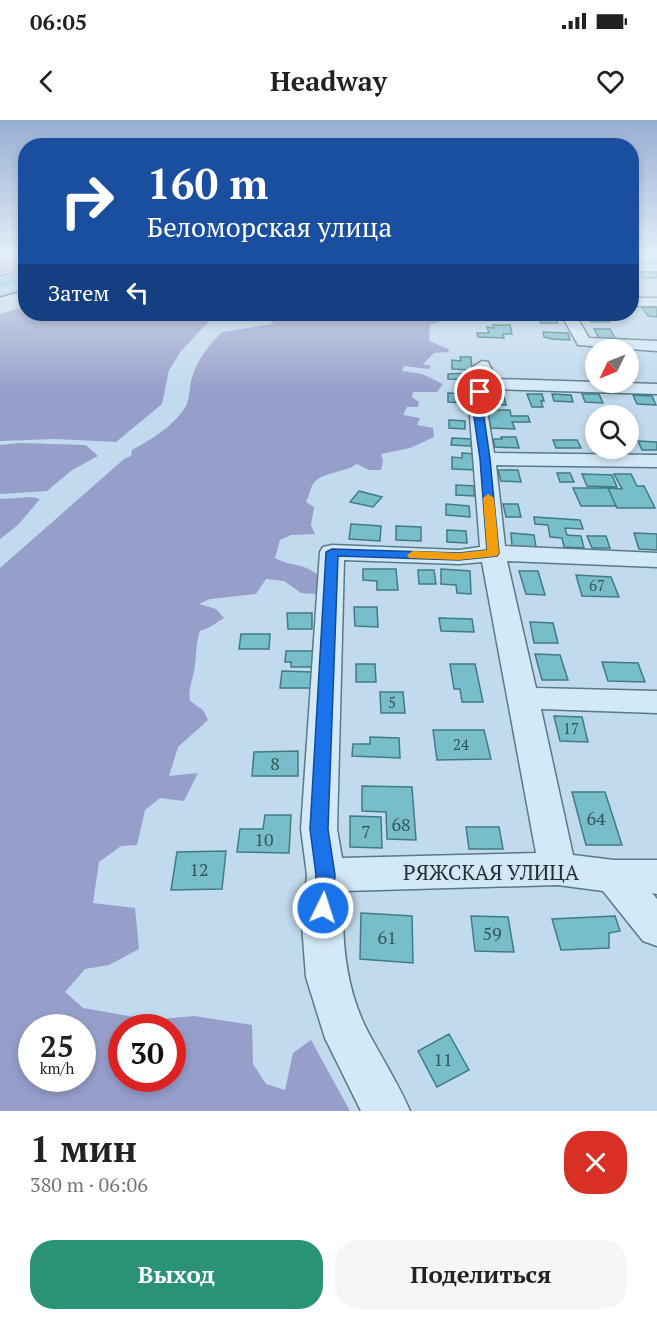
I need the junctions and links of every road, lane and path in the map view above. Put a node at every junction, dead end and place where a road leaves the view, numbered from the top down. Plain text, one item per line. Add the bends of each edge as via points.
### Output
1 (639, 302) edge
2 (657, 302) edge
3 (572, 321) edge
4 (657, 346) edge
5 (657, 389) edge
6 (485, 459) junction
7 (657, 461) edge
8 (493, 553) junction
9 (657, 560) edge
10 (525, 698) junction
11 (657, 702) edge
12 (558, 869) junction
13 (326, 875) junction
14 (614, 876) junction
15 (657, 876) edge
16 (657, 928) edge
17 (386, 1111) edge

1 - 2 street
3 - 4 street via 584,342
5 - 6 street via 485,375 479,417
6 - 7 street
6 - 8 street
8 - 9 street
8 - 10 street
8 - 13 street via 459,557 332,552 319,829
10 - 11 street
10 - 12 street
12 - 13 street, РЯЖСКАЯ УЛИЦА
12 - 14 street, РЯЖСКАЯ УЛИЦА
13 - 17 street via 322,925 327,977 346,1038
14 - 15 street, РЯЖСКАЯ УЛИЦА
14 - 16 street

